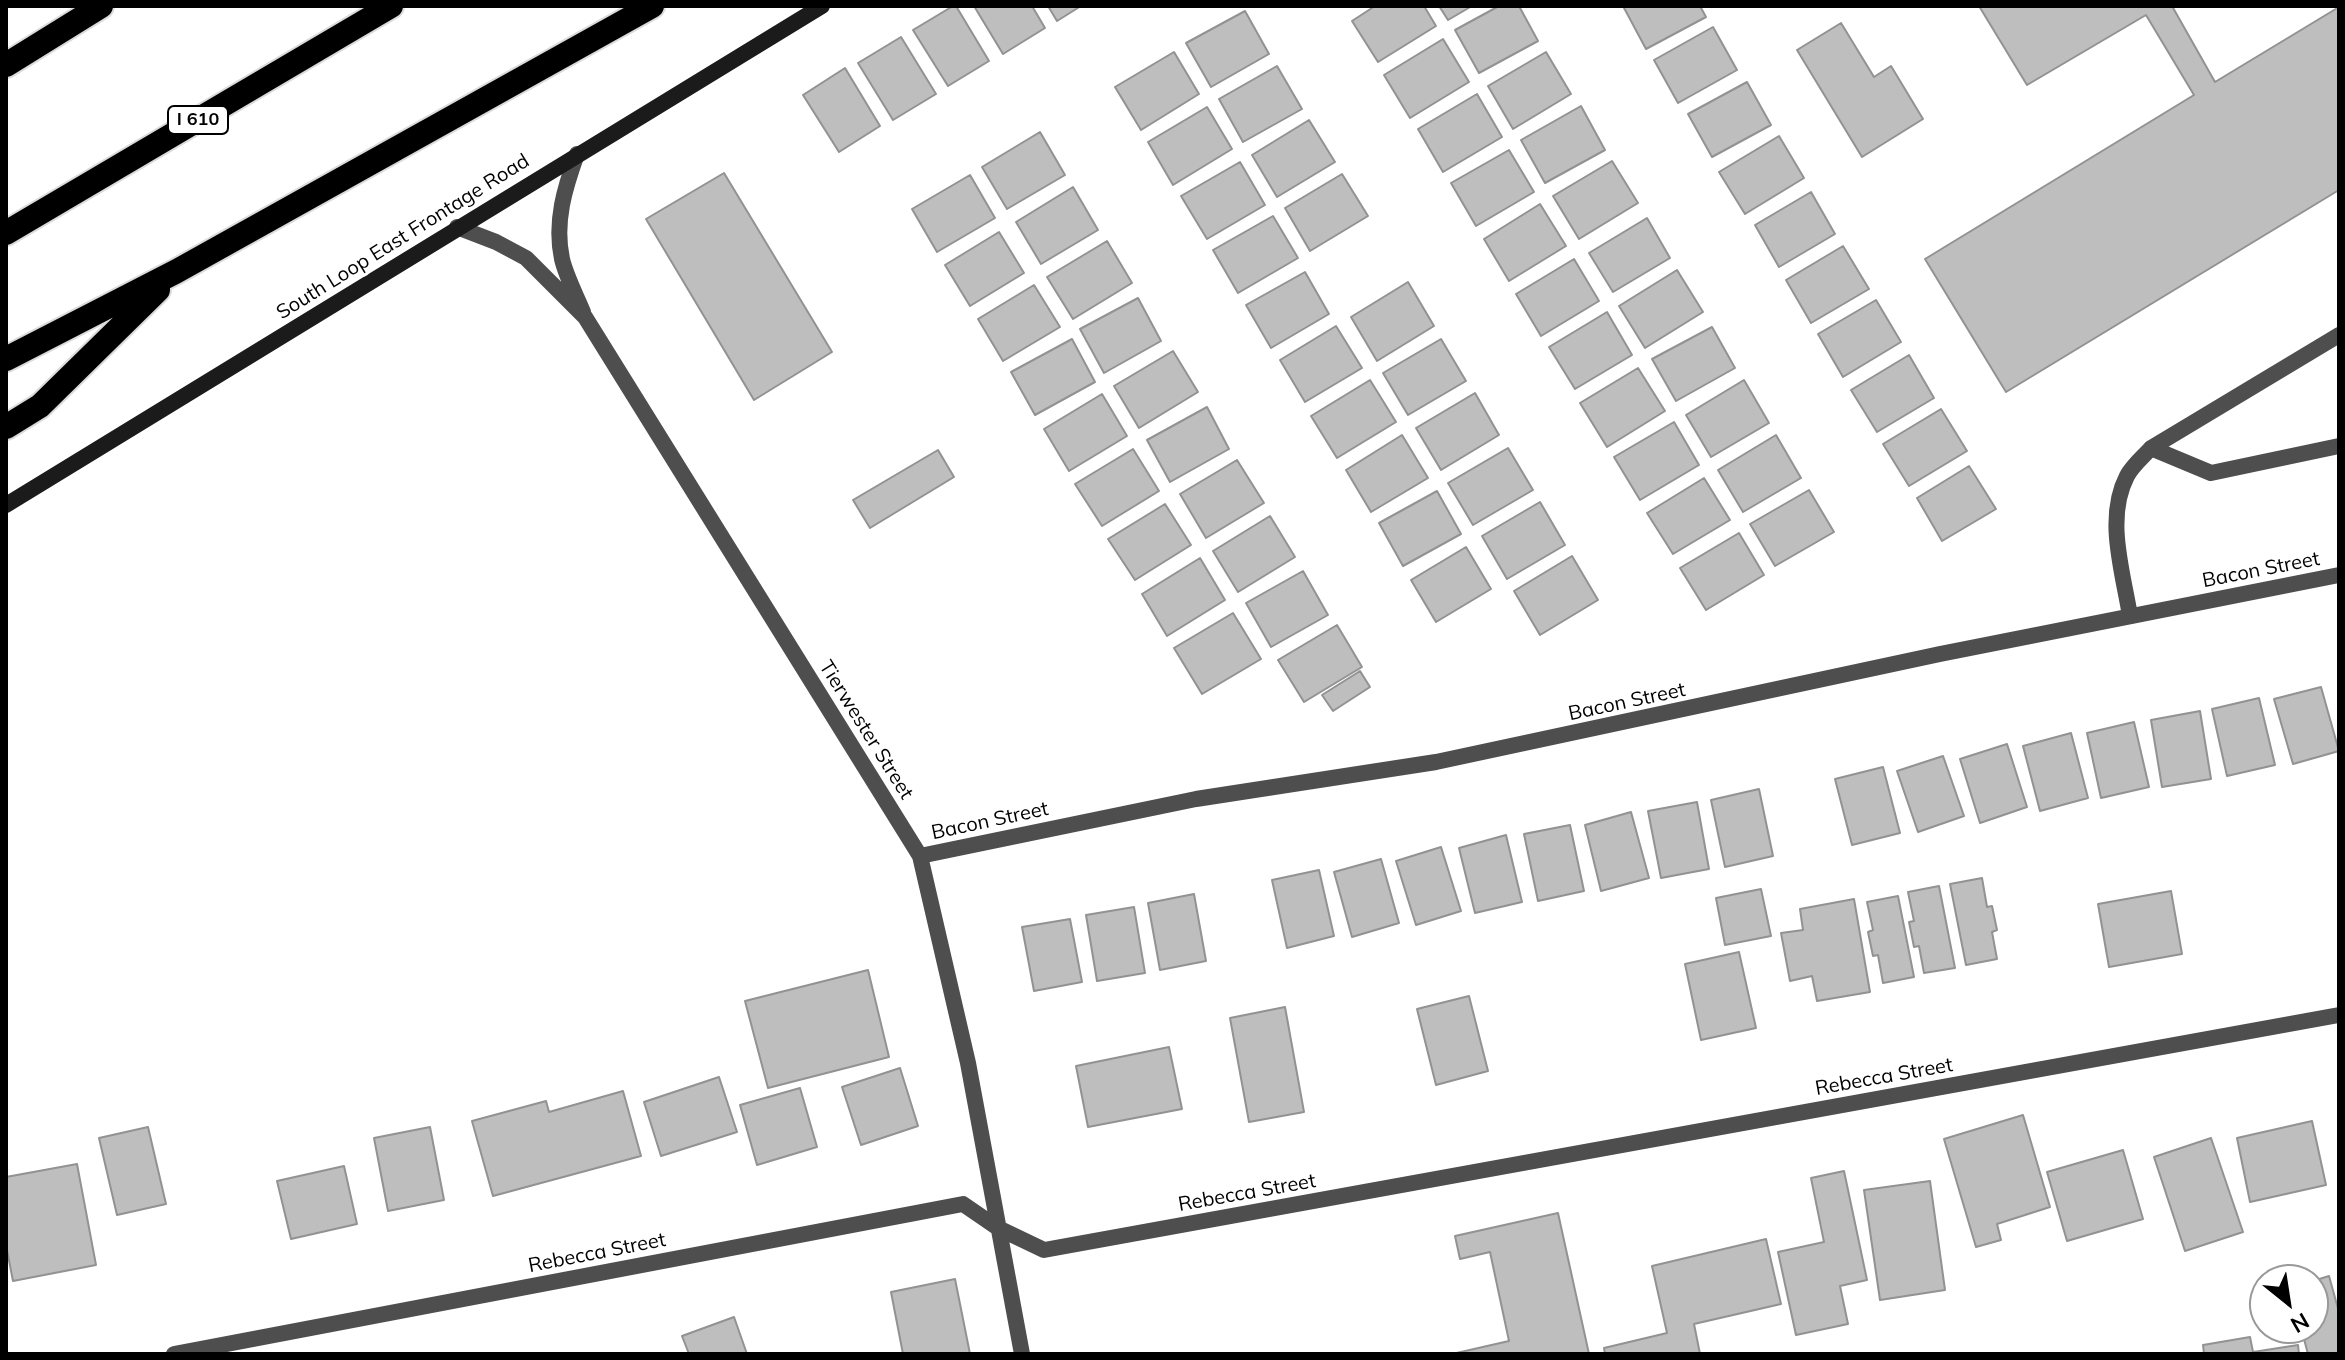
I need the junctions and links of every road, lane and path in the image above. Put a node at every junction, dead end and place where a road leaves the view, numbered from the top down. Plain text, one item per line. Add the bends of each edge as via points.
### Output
1 (101, 6) edge
2 (391, 6) edge
3 (652, 6) edge
4 (822, 6) edge
5 (6, 65) edge
6 (577, 154) junction
7 (457, 227) junction
8 (6, 233) edge
9 (177, 271) junction
10 (585, 317) junction
11 (2339, 335) edge
12 (6, 359) edge
13 (6, 427) edge
14 (2339, 446) edge
15 (2151, 448) junction
16 (6, 505) edge
17 (2339, 575) edge
18 (2130, 616) junction
19 (920, 856) junction
20 (2339, 1015) edge
21 (998, 1228) junction
22 (174, 1354) edge
23 (1022, 1354) edge

1 - 5 highway
2 - 8 highway, I 610
3 - 9 highway
4 - 6 main road, South Loop East Frontage Road
6 - 7 main road, South Loop East Frontage Road
6 - 10 street, Tierwester Street via 561,206 560,234 562,259
7 - 10 street, Tierwester Street via 526,258
7 - 16 main road, South Loop East Frontage Road
9 - 12 highway
9 - 13 highway via 40,406
10 - 19 street, Tierwester Street
11 - 15 street
14 - 15 street via 2211,473
15 - 18 street via 2127,474 2116,505
17 - 18 street, Bacon Street
18 - 19 street, Bacon Street via 1436,762 1196,799
19 - 21 street, Tierwester Street via 968,1063
20 - 21 street, Rebecca Street via 1044,1250
21 - 22 street, Rebecca Street via 963,1204
21 - 23 street, Tierwester Street

